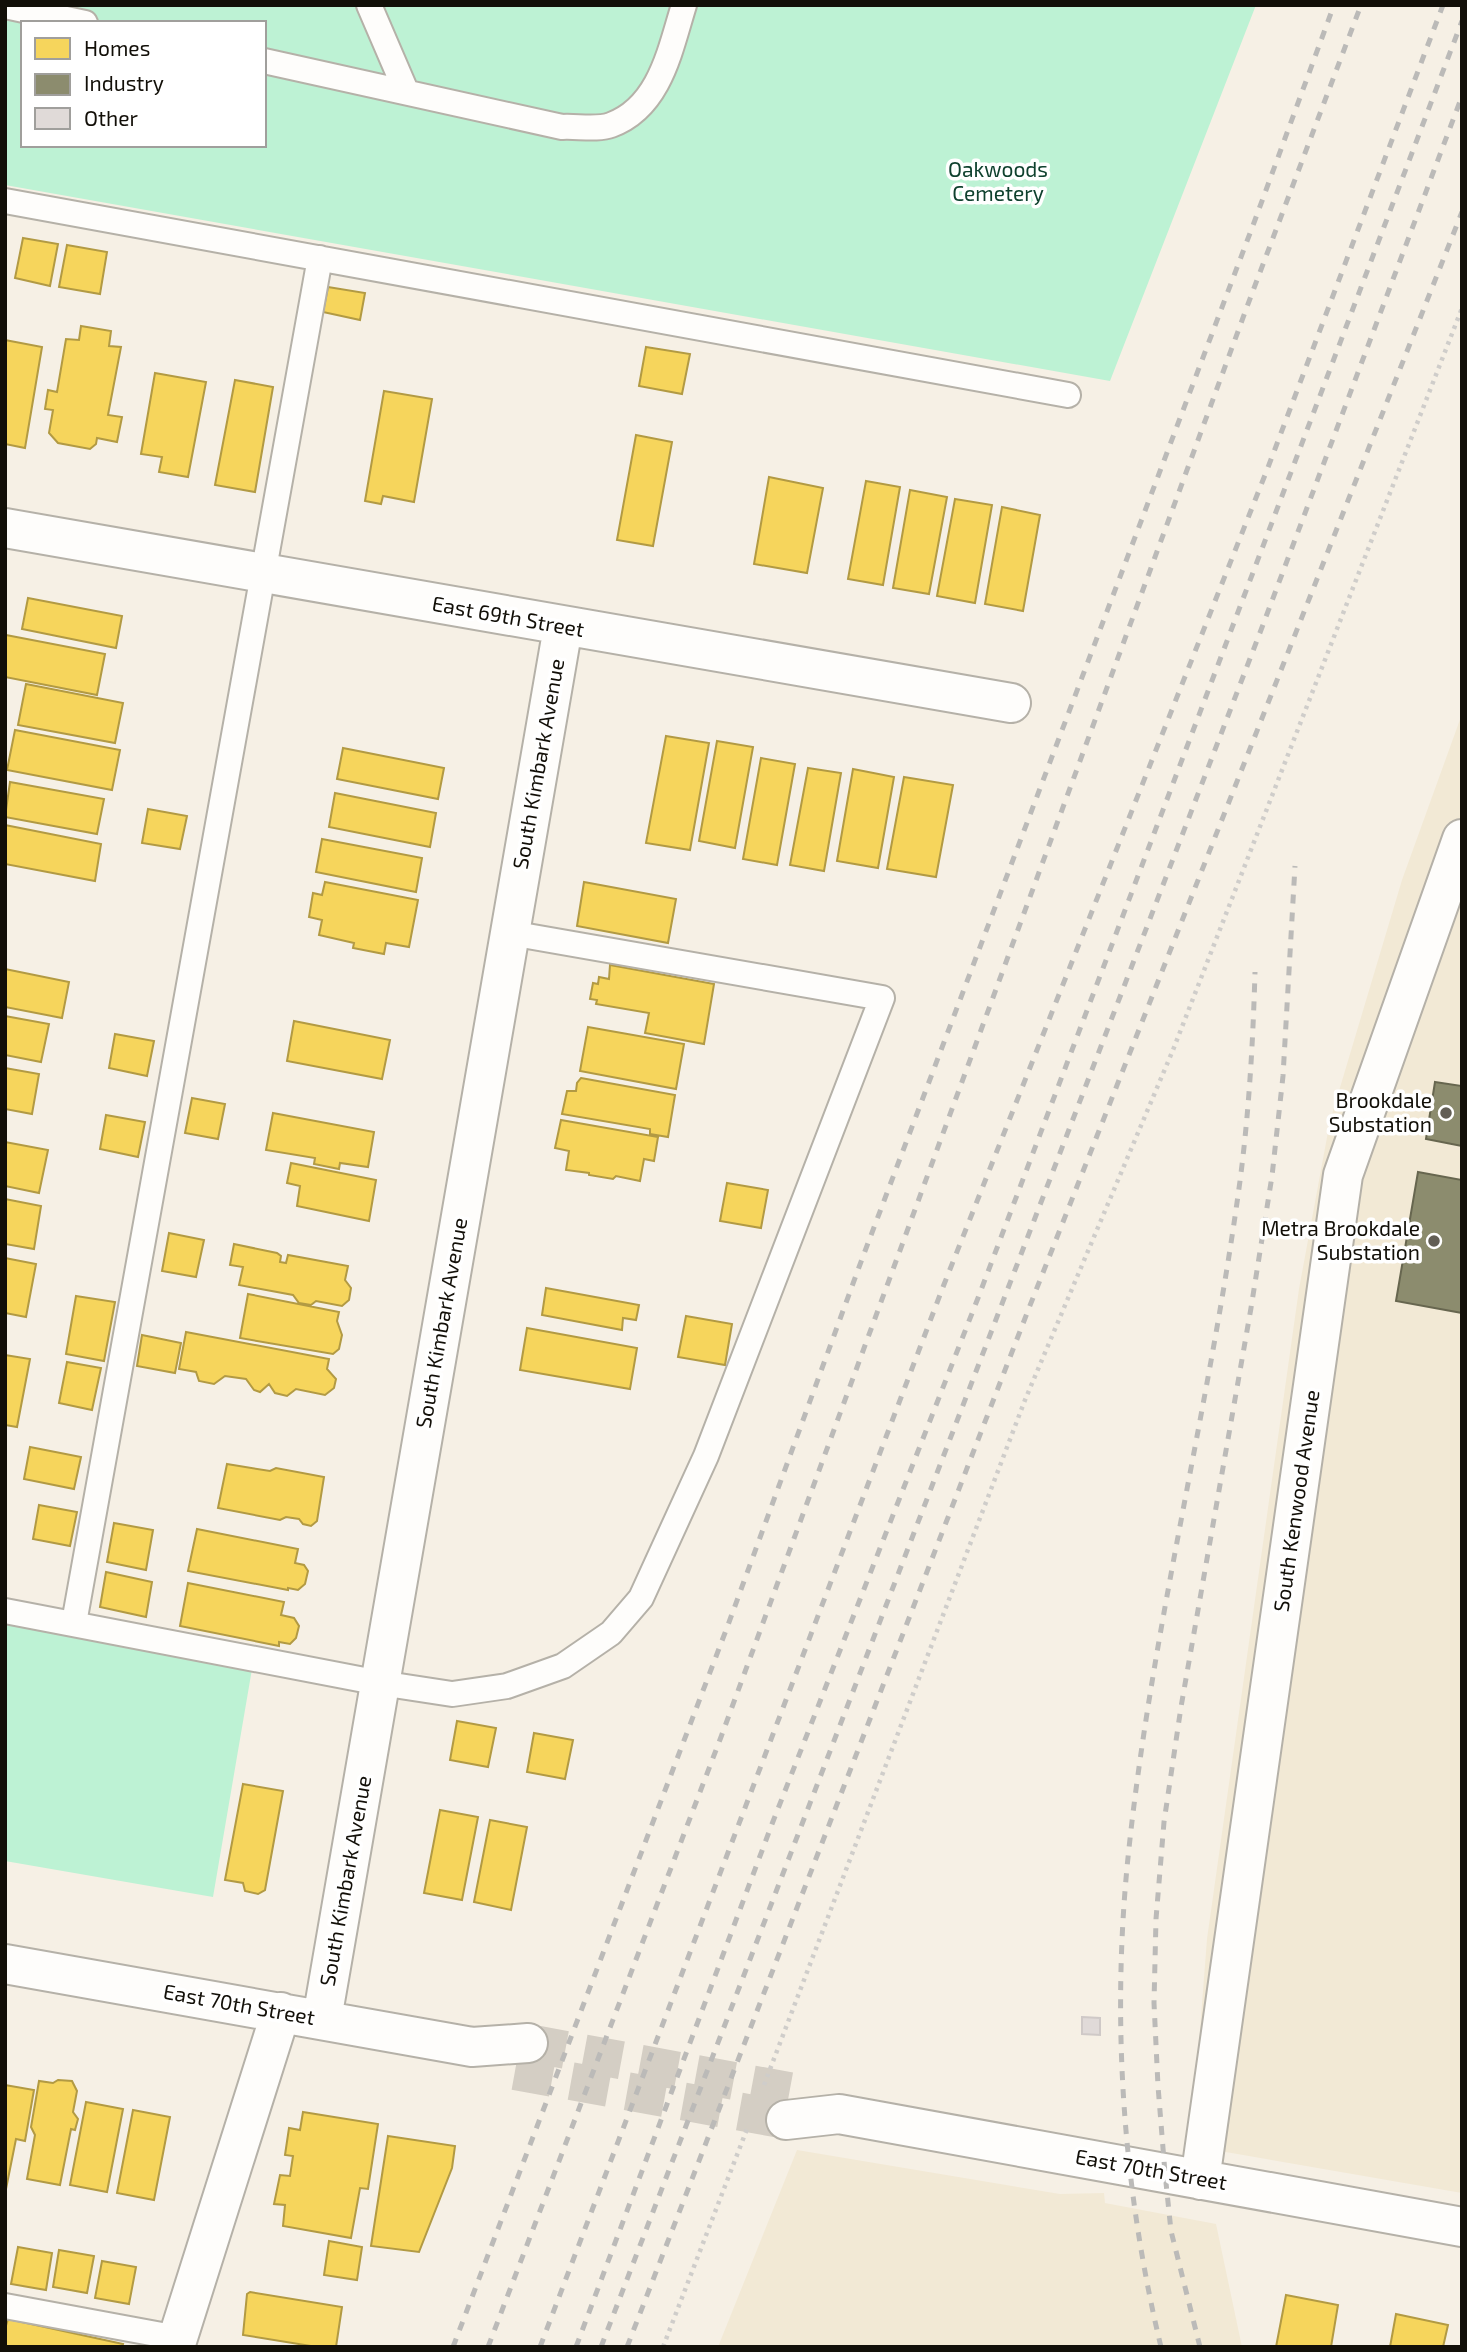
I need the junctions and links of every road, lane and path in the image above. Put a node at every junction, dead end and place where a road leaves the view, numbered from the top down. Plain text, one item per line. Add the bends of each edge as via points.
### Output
1 (369, 5) edge
2 (684, 5) edge
3 (5, 6) edge
4 (76, 21) edge
5 (266, 61) edge
6 (406, 91) junction
7 (5, 201) edge
8 (320, 258) junction
9 (1462, 308) edge
10 (1068, 395) dead end
11 (5, 528) edge
12 (261, 573) junction
13 (564, 626) junction
14 (1011, 703) dead end
15 (1462, 839) edge
16 (510, 933) junction
17 (5, 1611) edge
18 (74, 1623) junction
19 (380, 1683) junction
20 (5, 1964) edge
21 (281, 2012) junction
22 (322, 2019) junction
23 (522, 2057) tunnel mouth
24 (782, 2101) joint
25 (747, 2127) dead end
26 (1200, 2179) junction
27 (1462, 2227) edge
28 (5, 2306) edge
29 (176, 2342) edge
30 (663, 2347) edge

1 - 6 lane
2 - 6 lane via 660,78 642,107 609,126 562,127
3 - 4 lane
5 - 6 lane
7 - 8 lane
8 - 10 lane
8 - 12 lane
9 - 24 path via 1173,1050 1025,1400
11 - 12 street, East 69th Street
12 - 13 street, East 69th Street
12 - 18 lane
13 - 14 street, East 69th Street
13 - 16 street, South Kimbark Avenue
15 - 26 street, South Kenwood Avenue via 1343,1175
16 - 19 street, South Kimbark Avenue
16 - 19 lane via 882,998 706,1456 641,1598 611,1633 563,1666 507,1686 452,1694
17 - 18 lane
18 - 19 lane
19 - 22 street, South Kimbark Avenue
20 - 21 street, East 70th Street
21 - 22 street, East 70th Street
21 - 29 street
22 - 23 street, East 70th Street
24 - 26 street, East 70th Street
25 - 30 path
26 - 27 street, East 70th Street
28 - 29 lane

